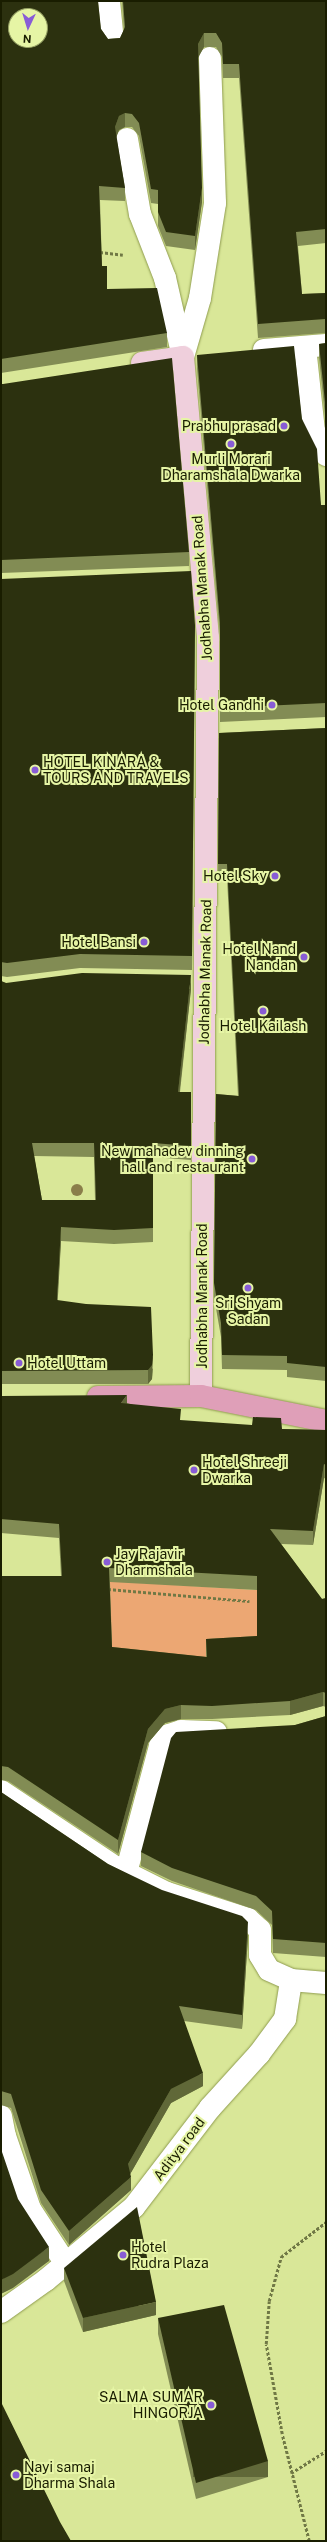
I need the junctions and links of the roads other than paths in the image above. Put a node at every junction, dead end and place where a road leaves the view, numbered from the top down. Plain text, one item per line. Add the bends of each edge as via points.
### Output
1 (109, 1) edge
2 (114, 42) edge
3 (210, 58) dead end
4 (127, 139) dead end
5 (326, 345) edge
6 (305, 347) junction
7 (241, 352) edge
8 (204, 355) edge
9 (183, 357) junction
10 (120, 366) edge
11 (326, 455) edge
12 (231, 734) edge
13 (207, 735) junction
14 (201, 1396) junction
15 (81, 1397) edge
16 (326, 1421) edge
17 (236, 1731) edge
18 (1, 1791) edge
19 (126, 1873) junction
20 (291, 1980) junction
21 (326, 1983) edge
22 (1, 2116) edge
23 (66, 2264) junction
24 (1, 2312) edge

1 - 2 street
3 - 9 street via 215,203 200,298
4 - 9 street via 140,214 164,278
5 - 6 street
6 - 7 street
6 - 11 street via 314,430
8 - 9 street
9 - 10 main road
9 - 13 main road, Jodhabha Manak Road via 208,638
12 - 13 street
13 - 14 main road, Jodhabha Manak Road
14 - 15 main road
14 - 16 main road
17 - 19 street via 181,1731 170,1735 160,1746
18 - 19 street
19 - 20 street via 167,1893 248,1919 260,1930 260,1955 269,1970
20 - 21 street
20 - 23 street, Aditya road via 285,2019 259,2054 210,2108 134,2207
22 - 23 street via 5,2136 30,2209
23 - 24 street, Aditya road

